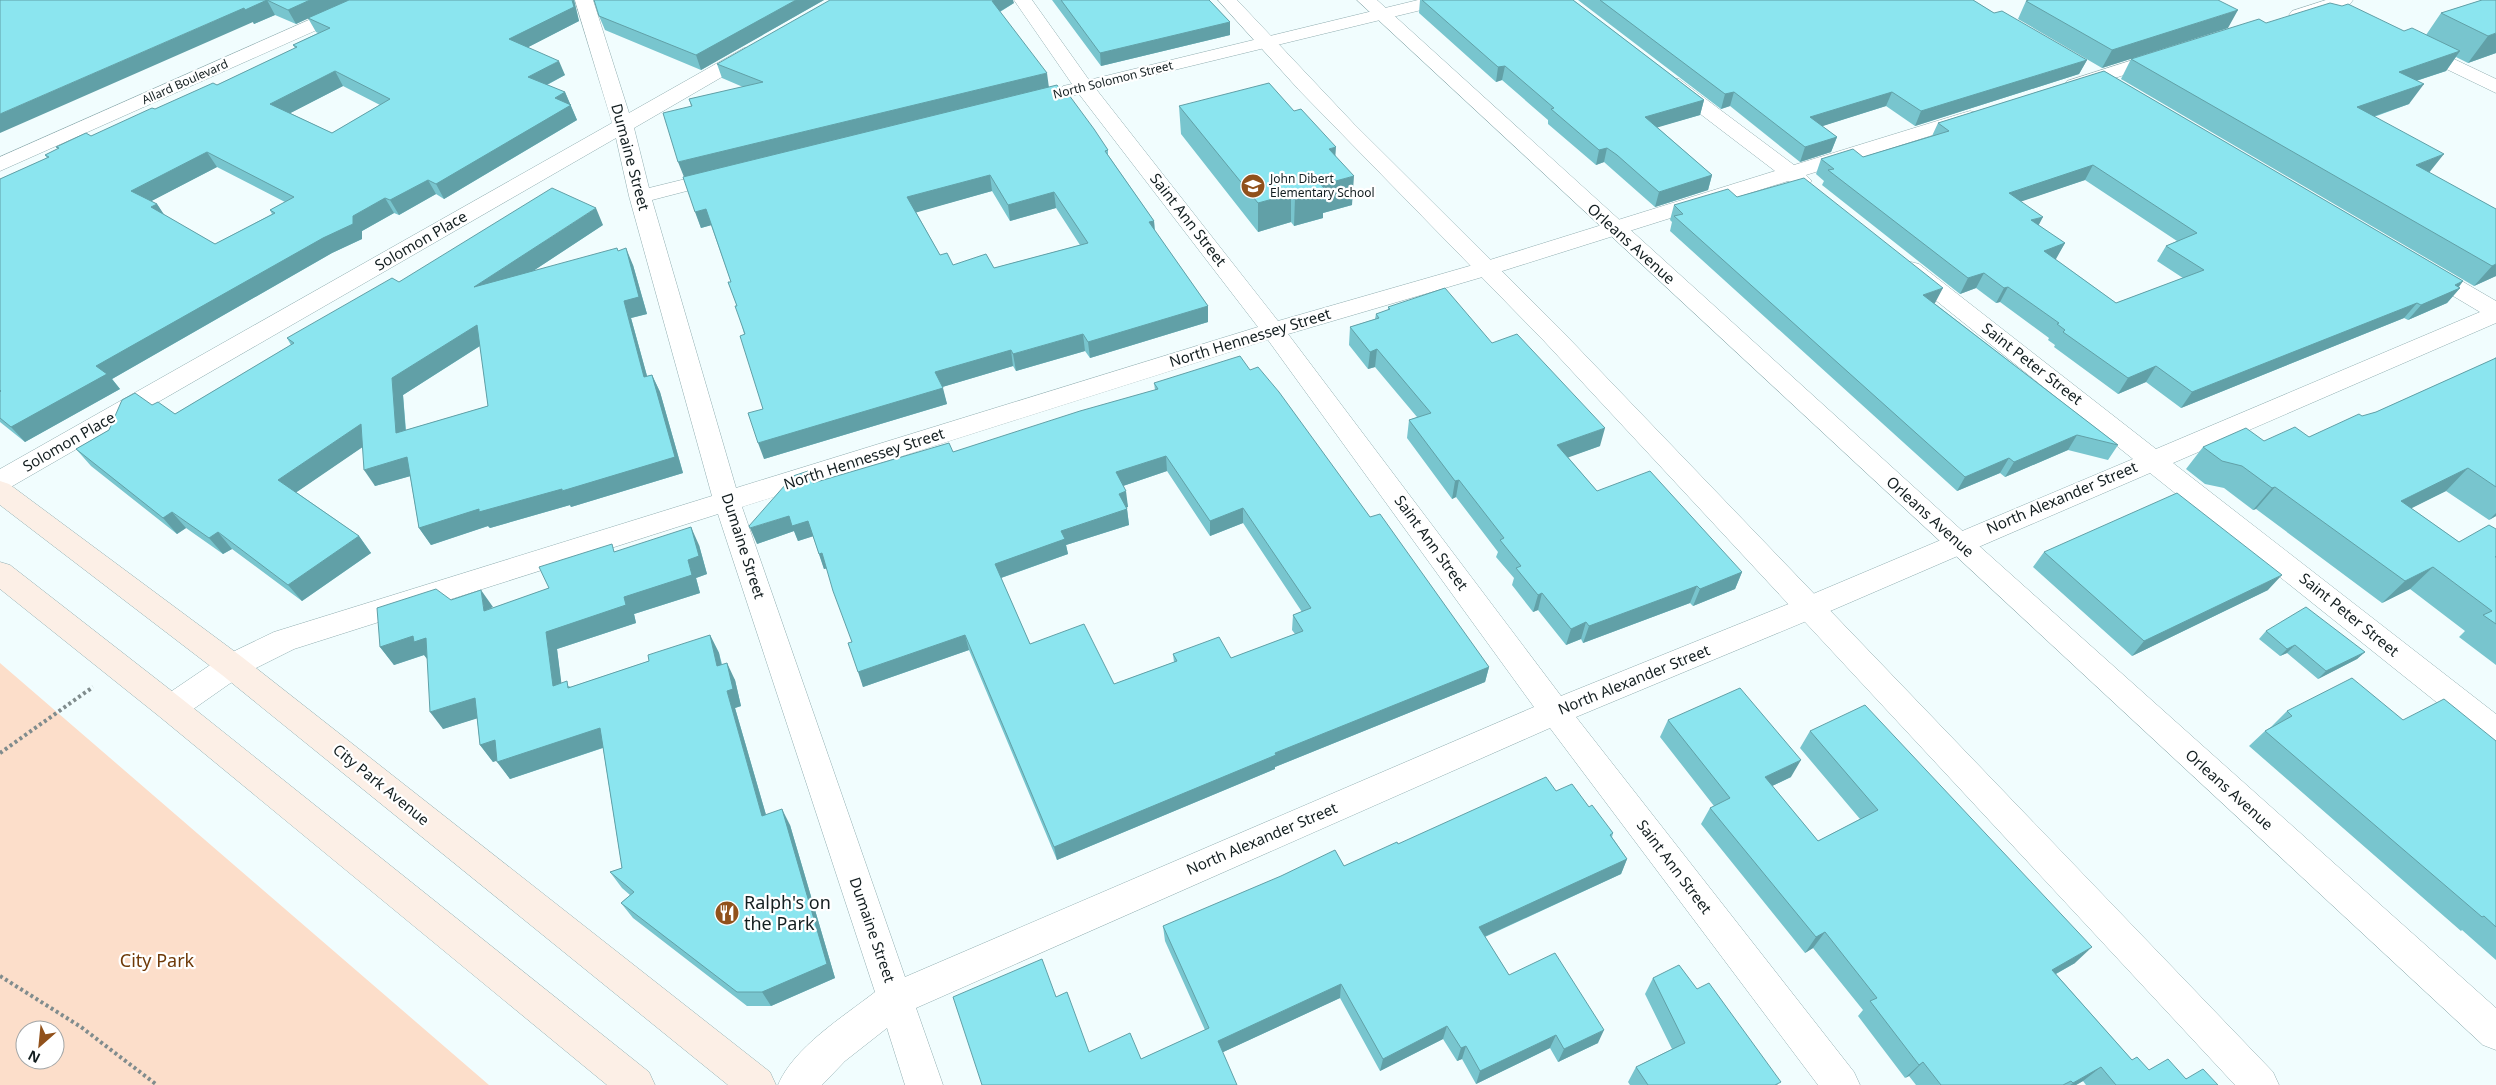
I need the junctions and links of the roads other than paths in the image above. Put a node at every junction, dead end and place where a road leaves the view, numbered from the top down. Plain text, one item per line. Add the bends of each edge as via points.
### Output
1 (369, 0) edge
2 (1023, 0) edge
3 (1228, 0) edge
4 (1440, 0) edge
5 (589, 2) edge
6 (2338, 6) edge
7 (1374, 7) edge
8 (2275, 22) edge
9 (2400, 39) edge
10 (769, 42) edge
11 (1265, 43) junction
12 (2183, 50) edge
13 (2076, 62) edge
14 (1657, 72) edge
15 (2101, 76) junction
16 (1084, 87) junction
17 (2496, 87) edge
18 (2054, 91) edge
19 (2126, 92) edge
20 (1055, 94) edge
21 (1988, 111) edge
22 (623, 125) junction
23 (0, 165) edge
24 (736, 172) edge
25 (1790, 173) junction
26 (640, 196) junction
27 (1821, 197) edge
28 (1613, 227) junction
29 (1890, 252) edge
30 (2410, 260) edge
31 (1488, 268) junction
32 (2496, 313) edge
33 (1273, 330) junction
34 (2153, 459) junction
35 (0, 482) edge
36 (0, 491) edge
37 (728, 502) junction
38 (1958, 543) junction
39 (0, 573) edge
40 (1810, 607) junction
41 (232, 666) junction
42 (172, 708) junction
43 (1555, 712) junction
44 (2496, 732) edge
45 (895, 999) junction
46 (2496, 1032) edge
47 (636, 1085) edge
48 (757, 1085) edge
49 (797, 1085) edge
50 (924, 1085) edge
51 (1842, 1085) edge
52 (2260, 1085) edge

1 - 23 street, Allard Boulevard
2 - 16 street, Saint Ann Street
3 - 11 street
4 - 7 street, North Solomon Street
5 - 22 street, Dumaine Street
6 - 8 street
7 - 11 street, North Solomon Street
7 - 28 street, Orleans Avenue
9 - 17 street
10 - 22 street, Solomon Place
11 - 16 street, North Solomon Street
11 - 31 street
12 - 15 street
13 - 15 street
14 - 25 street
15 - 18 street
15 - 19 street
16 - 20 street, North Solomon Street
16 - 33 street, Saint Ann Street
21 - 25 street, North Hennessey Street
22 - 26 street, Dumaine Street
22 - 35 street, Solomon Place
24 - 26 street
25 - 27 street
25 - 28 street, North Hennessey Street
26 - 37 street, Dumaine Street
28 - 31 street, North Hennessey Street
28 - 38 street, Orleans Avenue
29 - 34 street, Saint Peter Street
30 - 32 street
31 - 33 street, North Hennessey Street
31 - 40 street
32 - 34 street, North Alexander Street
33 - 37 street, North Hennessey Street
33 - 43 street, Saint Ann Street
34 - 38 street, North Alexander Street
34 - 44 street, Saint Peter Street
36 - 41 main road, City Park Avenue
37 - 41 street, North Hennessey Street via 284,640
37 - 45 street, Dumaine Street
38 - 40 street, North Alexander Street
38 - 46 street, Orleans Avenue
39 - 42 main road
40 - 43 street, North Alexander Street
40 - 52 street
41 - 42 street, North Hennessey Street
41 - 48 main road, City Park Avenue
42 - 47 main road
43 - 45 street, North Alexander Street
43 - 51 street, Saint Ann Street
45 - 49 street, North Alexander Street via 832,1048
45 - 50 street, Dumaine Street

